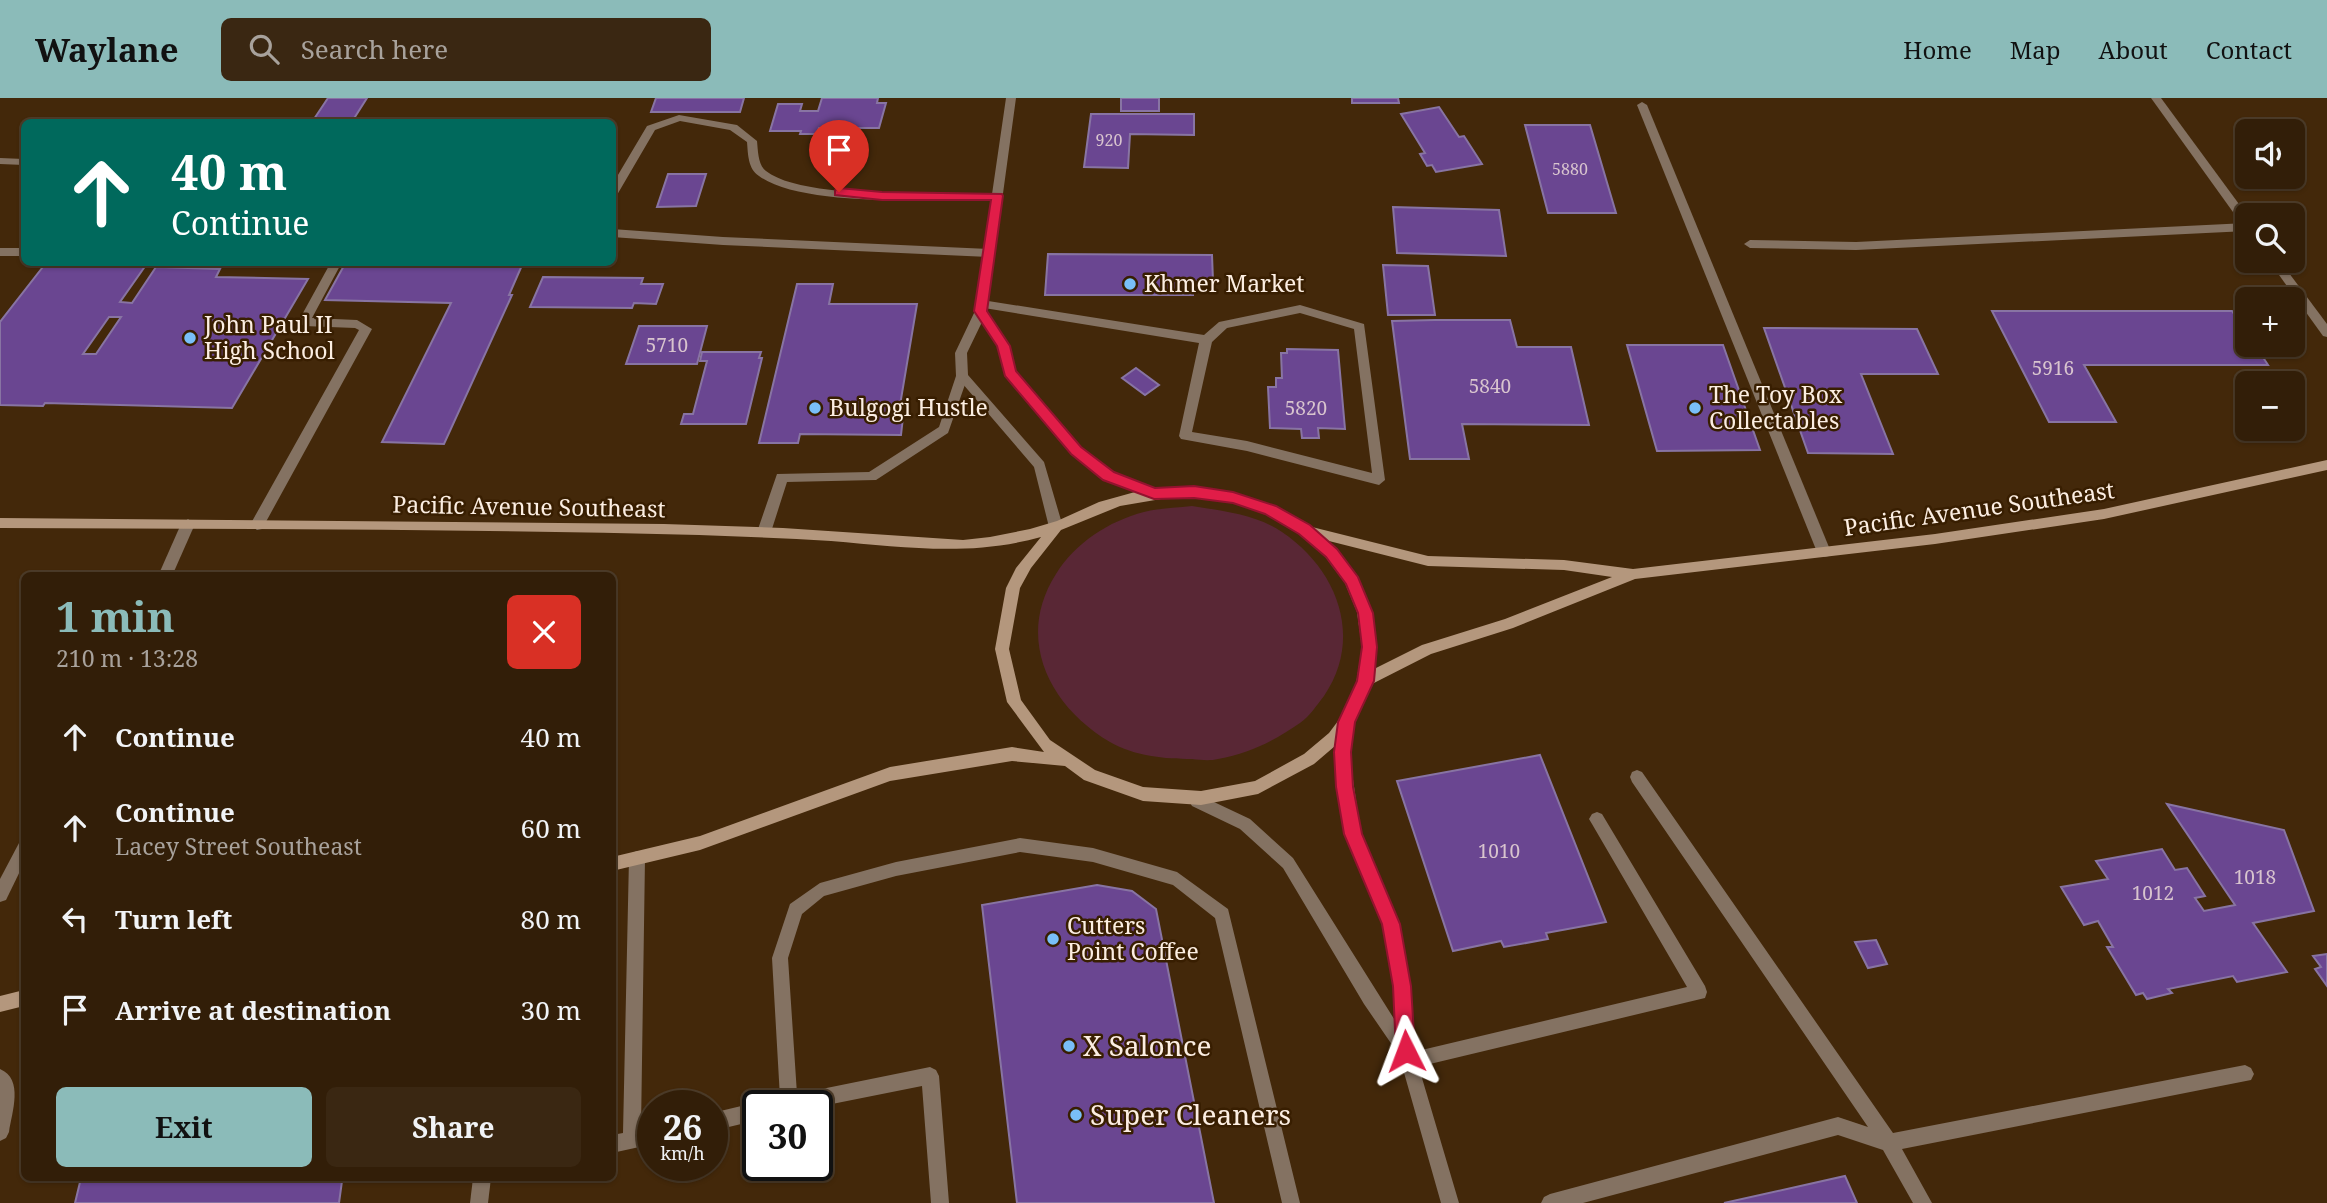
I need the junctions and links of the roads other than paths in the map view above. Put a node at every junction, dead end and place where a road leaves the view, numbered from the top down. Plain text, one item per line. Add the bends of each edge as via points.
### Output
1 (1011, 98) edge
2 (2156, 98) edge
3 (1642, 105) dead end
4 (0, 161) edge
5 (21, 162) edge
6 (616, 188) edge
7 (997, 196) junction
8 (2235, 208) edge
9 (2235, 226) edge
10 (616, 233) edge
11 (1750, 244) dead end
12 (0, 252) edge
13 (21, 252) edge
14 (989, 253) junction
15 (335, 266) edge
16 (2283, 273) edge
17 (981, 308) junction
18 (2327, 333) edge
19 (1206, 340) junction
20 (962, 376) junction
21 (2327, 465) edge
22 (1154, 494) junction
23 (0, 523) edge
24 (188, 524) junction
25 (257, 525) junction
26 (1056, 527) junction
27 (1304, 529) junction
28 (764, 532) junction
29 (1824, 552) junction
30 (167, 572) edge
31 (1633, 574) junction
32 (1366, 681) junction
33 (1347, 722) junction
34 (1062, 761) junction
35 (1637, 777) dead end
36 (1197, 801) junction
37 (1597, 819) dead end
38 (21, 854) edge
39 (637, 858) junction
40 (616, 863) edge
41 (0, 895) edge
42 (21, 999) edge
43 (0, 1004) edge
44 (1407, 1056) junction
45 (2245, 1074) dead end
46 (0, 1078) edge
47 (784, 1090) edge
48 (833, 1095) edge
49 (0, 1132) edge
50 (637, 1139) edge
51 (632, 1140) junction
52 (616, 1143) edge
53 (1889, 1143) junction
54 (482, 1181) edge
55 (479, 1203) edge
56 (940, 1203) edge
57 (1291, 1203) edge
58 (1450, 1203) edge
59 (1550, 1203) edge
60 (1923, 1203) edge

1 - 7 street
2 - 8 street
3 - 29 street
4 - 5 street
6 - 7 street via 651,128 679,118 733,127 752,141 754,161 762,174 797,188 882,196
7 - 14 street
9 - 11 street via 1856,246
10 - 14 street
12 - 13 street
14 - 17 street
15 - 25 street via 304,322 357,324 366,329
16 - 18 street
17 - 19 street
17 - 20 street via 961,353
17 - 22 street via 1003,346 1010,373 1076,450 1109,476
19 - 19 street via 1223,324 1300,309 1360,327 1379,480 1247,446 1185,436
20 - 26 street via 1040,465
20 - 28 street via 944,430 870,477 782,477
21 - 29 main road, Pacific Avenue Southeast via 2104,514
22 - 26 main road, Pacific Avenue Southeast via 1106,506
22 - 27 main road, Pacific Avenue Southeast via 1194,492 1233,498 1271,510
23 - 24 main road, Pacific Avenue Southeast
24 - 25 main road, Pacific Avenue Southeast
24 - 30 street
25 - 28 main road, Pacific Avenue Southeast
26 - 28 main road, Pacific Avenue Southeast via 1005,540 954,545
26 - 34 main road via 1014,584 999,644 1014,708
27 - 31 main road, Pacific Avenue Southeast via 1428,561 1564,565
27 - 32 main road via 1331,553 1352,581 1366,613 1370,647
29 - 31 main road, Pacific Avenue Southeast
31 - 32 main road, Pacific Avenue Southeast via 1508,624 1427,649
32 - 33 main road
33 - 36 main road via 1330,743 1293,772 1247,791
33 - 44 street via 1342,752 1349,810 1360,852 1391,924
34 - 36 main road via 1125,791
34 - 39 main road via 1012,754 890,774 700,843
35 - 53 street
36 - 44 street via 1245,824 1288,863
37 - 44 street via 1699,992
38 - 41 street
39 - 40 main road
39 - 51 street
42 - 43 main road
44 - 58 street
45 - 53 street
46 - 49 street via 7,1089
47 - 57 street via 780,958 796,909 820,890 897,869 1020,845 1093,855 1177,879 1222,914
48 - 56 street via 930,1076
50 - 51 street
51 - 52 street
53 - 59 street via 1838,1126
53 - 60 street
54 - 55 street

